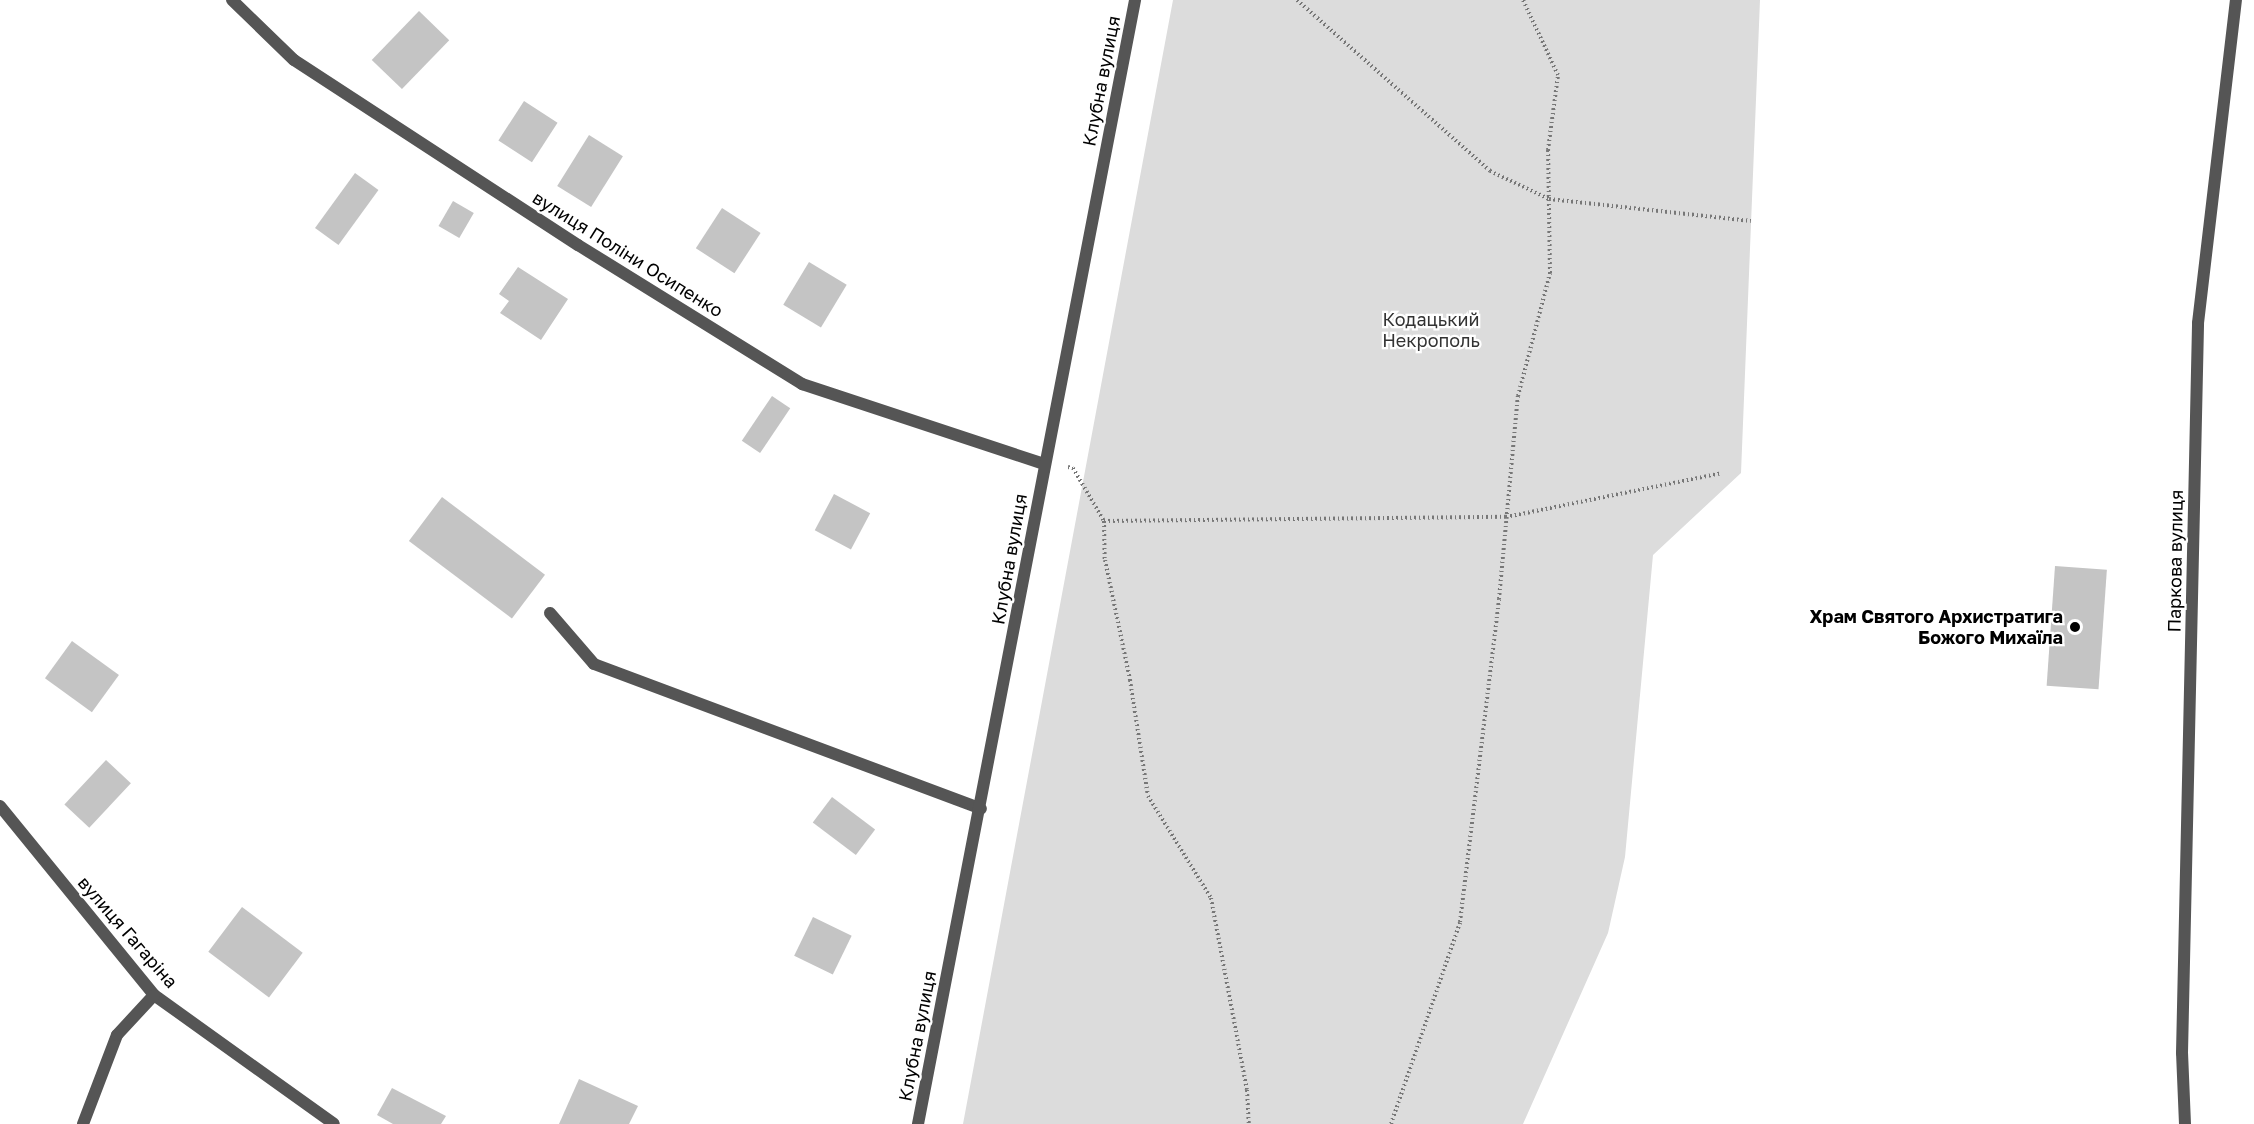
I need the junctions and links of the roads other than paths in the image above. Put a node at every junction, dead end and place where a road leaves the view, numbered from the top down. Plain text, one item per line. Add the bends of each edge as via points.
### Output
1 (232, 0) edge
2 (1135, 0) edge
3 (2236, 0) edge
4 (1044, 464) junction
5 (550, 613) dead end
6 (0, 806) edge
7 (981, 809) junction
8 (154, 995) junction
9 (83, 1124) edge
10 (334, 1124) edge
11 (918, 1124) edge
12 (2185, 1124) edge

1 - 4 street, вулиця Поліни Осипенко via 294,60 578,245 802,384
2 - 4 street, Клубна вулиця
3 - 12 street, Паркова вулиця via 2198,323 2182,1041
4 - 7 street, Клубна вулиця
5 - 7 street via 594,664
6 - 8 street, вулиця Гагаріна
7 - 11 street, Клубна вулиця
8 - 9 street via 117,1035
8 - 10 street, вулиця Гагаріна

